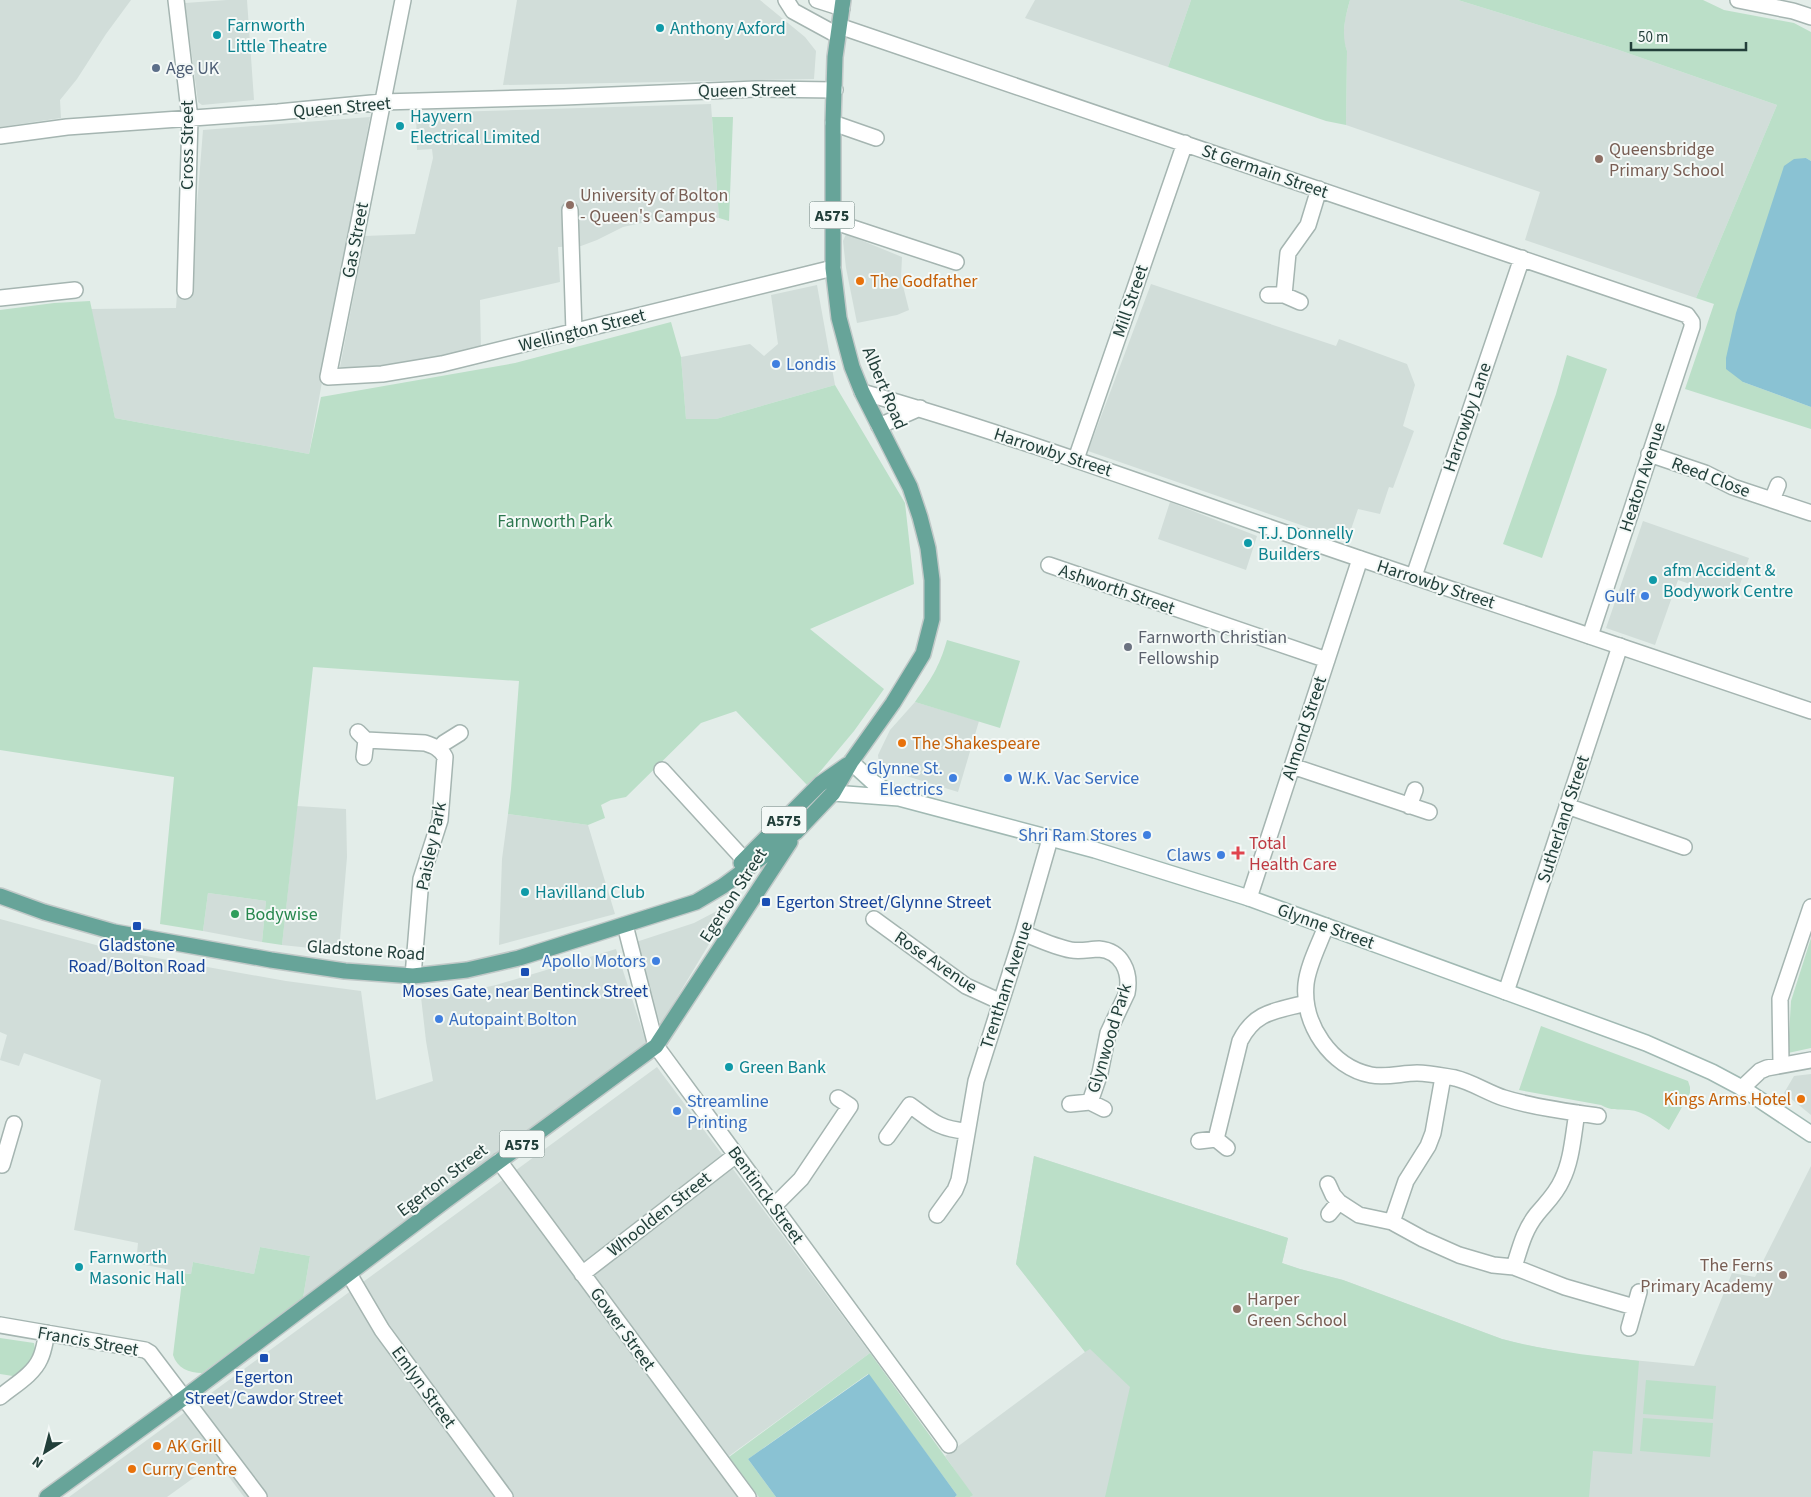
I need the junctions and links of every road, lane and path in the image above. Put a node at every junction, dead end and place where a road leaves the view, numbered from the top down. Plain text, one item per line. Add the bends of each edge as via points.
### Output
1 (176, 0) edge
2 (402, 0) edge
3 (786, 0) edge
4 (816, 0) edge
5 (1738, 0) edge
6 (842, 4) edge
7 (1811, 17) edge
8 (838, 30) junction
9 (835, 90) junction
10 (382, 102) junction
11 (190, 119) junction
12 (833, 123) junction
13 (0, 136) edge
14 (876, 138) dead end
15 (1185, 143) junction
16 (1319, 189) junction
17 (570, 210) dead end
18 (832, 221) junction
19 (1522, 258) junction
20 (956, 262) dead end
21 (833, 268) junction
22 (75, 290) dead end
23 (185, 290) dead end
24 (1268, 295) dead end
25 (1284, 295) junction
26 (0, 298) edge
27 (1300, 302) dead end
28 (1690, 318) joint
29 (574, 332) junction
30 (328, 377) joint
31 (862, 392) junction
32 (920, 408) junction
33 (879, 426) junction
34 (1649, 454) junction
35 (1076, 459) junction
36 (1778, 485) dead end
37 (1772, 500) junction
38 (1811, 513) edge
39 (1360, 559) junction
40 (1049, 565) dead end
41 (1414, 576) junction
42 (1590, 636) junction
43 (1620, 646) junction
44 (1326, 660) junction
45 (1811, 711) edge
46 (460, 733) dead end
47 (439, 749) junction
48 (364, 757) dead end
49 (851, 762) junction
50 (1292, 766) junction
51 (662, 770) dead end
52 (1415, 790) dead end
53 (833, 793) junction
54 (899, 798) junction
55 (1410, 806) junction
56 (1567, 806) junction
57 (1429, 812) dead end
58 (796, 832) junction
59 (1050, 839) junction
60 (1684, 846) dead end
61 (748, 862) junction
62 (0, 896) edge
63 (1249, 898) junction
64 (1811, 907) edge
65 (874, 919) dead end
66 (625, 926) junction
67 (1326, 926) junction
68 (1023, 933) junction
69 (413, 976) junction
70 (1506, 992) junction
71 (1001, 1002) junction
72 (1306, 1003) junction
73 (656, 1046) junction
74 (1811, 1060) edge
75 (1780, 1064) junction
76 (1443, 1077) junction
77 (1742, 1088) junction
78 (838, 1098) dead end
79 (1070, 1104) dead end
80 (1577, 1113) junction
81 (1598, 1116) dead end
82 (8, 1131) edge
83 (966, 1131) junction
84 (1811, 1134) edge
85 (887, 1137) dead end
86 (1199, 1142) dead end
87 (736, 1155) junction
88 (499, 1161) junction
89 (2, 1165) dead end
90 (1328, 1184) dead end
91 (774, 1206) junction
92 (937, 1215) dead end
93 (1392, 1222) junction
94 (1514, 1267) junction
95 (349, 1274) junction
96 (582, 1274) junction
97 (1638, 1292) dead end
98 (1634, 1307) junction
99 (0, 1325) edge
100 (1629, 1328) dead end
101 (47, 1333) junction
102 (0, 1397) edge
103 (185, 1397) junction
104 (949, 1445) dead end
105 (253, 1495) edge
106 (47, 1497) edge
107 (505, 1497) edge
108 (748, 1497) edge

1 - 11 street, Cross Street
2 - 10 street, Gas Street
3 - 8 street, St Germain Street via 793,11
4 - 6 street
5 - 7 street
6 - 8 main road, Albert Road / A575
8 - 9 main road, Albert Road / A575
8 - 15 street, St Germain Street
9 - 10 street, Queen Street via 756,89
9 - 12 main road, Albert Road / A575
10 - 11 street, Queen Street
10 - 30 street, Gas Street
11 - 13 street, Queen Street via 67,127
11 - 23 street, Cross Street
12 - 14 street
12 - 18 main road, Albert Road / A575
15 - 16 street, St Germain Street
15 - 35 street, Mill Street
16 - 19 street, St Germain Street
16 - 25 street via 1308,225 1288,253
17 - 29 street
18 - 20 street
18 - 21 main road, Albert Road / A575
19 - 28 street, St Germain Street via 1682,312
19 - 41 street, Harrowby Lane
21 - 29 street, Wellington Street
21 - 31 main road, Albert Road / A575 via 839,318
22 - 26 street
24 - 25 street
25 - 27 street
28 - 34 street, Heaton Avenue via 1692,327
29 - 30 street, Wellington Street via 442,364 382,374
31 - 32 street, Harrowby Street
31 - 33 main road, Albert Road / A575
32 - 33 street
32 - 35 street, Harrowby Street
33 - 49 main road, Albert Road / A575 via 910,487 920,517 932,580 932,619 923,654
34 - 37 street, Reed Close
34 - 42 street, Heaton Avenue
35 - 39 street, Harrowby Street
36 - 37 street, Reed Close
37 - 38 street, Reed Close
39 - 41 street, Harrowby Street
39 - 44 street, Almond Street
40 - 44 street, Ashworth Street
41 - 42 street, Harrowby Street
42 - 43 street, Harrowby Street
43 - 45 street, Harrowby Street
43 - 56 street, Sutherland Street
44 - 50 street, Almond Street
46 - 47 street
47 - 48 street via 425,743 362,736
47 - 69 street, Paisley Park via 445,757 440,820 421,879
49 - 53 main road, A575
49 - 54 street, Glynne Street via 874,784
49 - 61 main road, Gladstone Road / A575 via 820,784
50 - 55 street
50 - 63 street, Almond Street
51 - 61 street
52 - 55 street
53 - 54 street, Glynne Street
53 - 58 main road, A575
54 - 59 street, Glynne Street
55 - 57 street
56 - 60 street
56 - 70 street, Sutherland Street
58 - 61 main road, Gladstone Road / A575
58 - 73 main road, Egerton Street / A575
59 - 63 street, Glynne Street
59 - 68 street, Trentham Avenue
61 - 66 main road, Gladstone Road / A575 via 723,886 696,902
62 - 69 main road, Gladstone Road / A575 via 102,929 171,943 345,971
63 - 67 street, Glynne Street
64 - 75 street via 1780,999
65 - 71 street, Rose Avenue via 966,986
66 - 69 main road, Gladstone Road / A575 via 519,958 467,970
66 - 73 street, Bentinck Street
67 - 70 street, Glynne Street
67 - 72 street via 1306,983
68 - 71 street, Trentham Avenue
68 - 79 street, Glynwood Park via 1071,950 1106,951 1116,956 1127,971 1127,992 1108,1034 1097,1106
70 - 77 street, Glynne Street via 1646,1043
71 - 83 street, Trentham Avenue via 976,1081
72 - 76 street via 1320,1039 1334,1056 1351,1067 1371,1074 1417,1073
72 - 86 street via 1267,1014 1246,1029 1240,1041 1221,1144
73 - 87 street, Bentinck Street
73 - 88 main road, Egerton Street / A575
74 - 75 street
75 - 77 street via 1760,1071
76 - 80 street via 1462,1080 1506,1099
76 - 93 street via 1433,1134 1406,1181
77 - 84 street, Glynne Street
78 - 91 street via 850,1106 801,1179
80 - 81 street
80 - 94 street via 1562,1181 1528,1227
82 - 89 street
83 - 85 street via 941,1127 910,1105
83 - 92 street, Trentham Avenue via 959,1180
87 - 91 street, Bentinck Street
87 - 96 street, Whoolden Street
88 - 95 main road, Egerton Street / A575
88 - 96 street, Gower Street
90 - 93 street via 1334,1208
91 - 104 street, Bentinck Street
93 - 94 street via 1459,1255 1493,1265
94 - 98 street via 1565,1287
95 - 103 main road, Egerton Street / A575
95 - 107 street, Emlyn Street via 382,1330
96 - 108 street, Gower Street
97 - 98 street
98 - 100 street
99 - 101 street, Francis Street
101 - 102 street via 42,1357 34,1369
101 - 103 street, Francis Street via 145,1350 154,1356
103 - 105 street, Francis Street
103 - 106 main road, Egerton Street / A575

